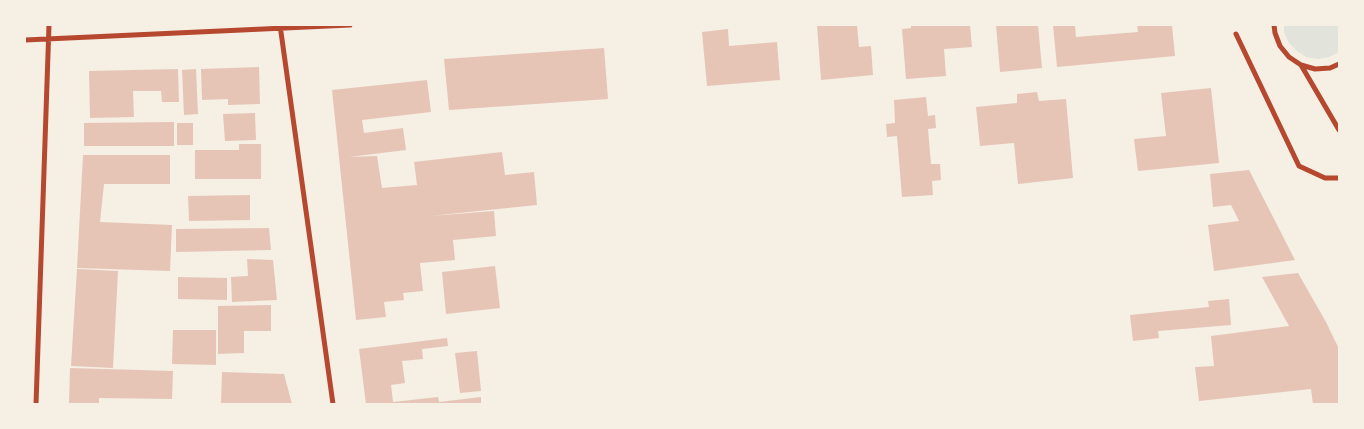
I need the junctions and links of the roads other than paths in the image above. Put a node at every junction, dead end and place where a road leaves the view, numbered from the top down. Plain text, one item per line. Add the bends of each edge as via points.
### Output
1 (48, 25) edge
2 (350, 25) edge
3 (1274, 25) edge
4 (281, 27) edge
5 (1236, 34) dead end
6 (48, 39) junction
7 (25, 40) edge
8 (1339, 64) edge
9 (1301, 65) junction
10 (1339, 130) edge
11 (1339, 178) edge
12 (36, 404) edge
13 (334, 404) edge

1 - 6 street
2 - 4 street
3 - 9 street via 1280,46
4 - 6 street
4 - 13 street
5 - 11 street via 1299,166 1325,178
6 - 7 street
6 - 12 street
8 - 9 street via 1315,69
9 - 10 street

